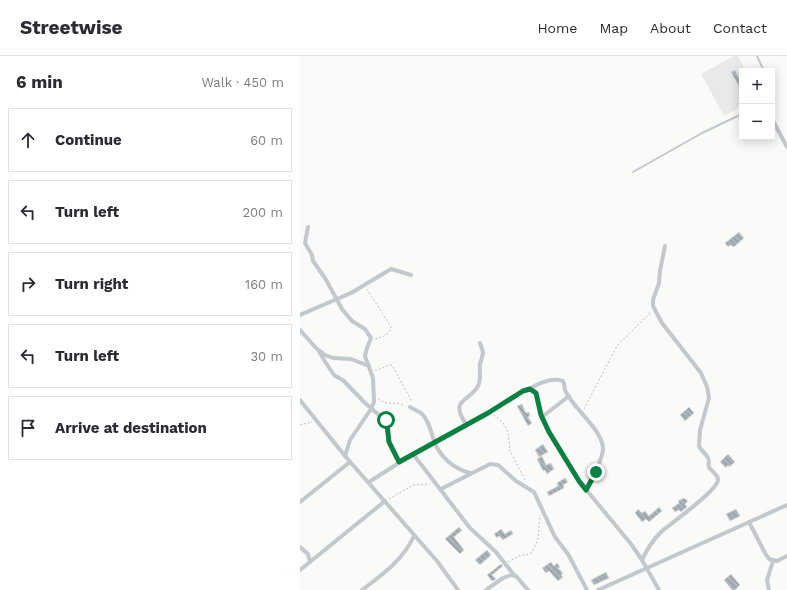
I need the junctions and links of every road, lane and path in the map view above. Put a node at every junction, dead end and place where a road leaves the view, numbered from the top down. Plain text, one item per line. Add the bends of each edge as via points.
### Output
1 (757, 56) edge
2 (763, 68) edge
3 (739, 115) edge
4 (775, 125) edge
5 (787, 147) edge
6 (633, 172) dead end
7 (308, 227) dead end
8 (665, 246) dead end
9 (411, 275) dead end
10 (364, 285) junction
11 (336, 299) junction
12 (654, 309) junction
13 (300, 315) edge
14 (300, 330) edge
15 (371, 340) junction
16 (480, 343) dead end
17 (319, 351) junction
18 (370, 368) junction
19 (529, 389) junction
20 (569, 396) junction
21 (374, 397) junction
22 (300, 400) edge
23 (410, 407) junction
24 (371, 409) junction
25 (490, 411) junction
26 (582, 413) junction
27 (542, 417) junction
28 (317, 421) junction
29 (466, 424) junction
30 (300, 425) edge
31 (434, 442) junction
32 (413, 454) junction
33 (345, 456) junction
34 (350, 462) junction
35 (399, 462) junction
36 (470, 474) junction
37 (369, 482) junction
38 (440, 487) junction
39 (528, 488) junction
40 (586, 490) junction
41 (385, 501) junction
42 (300, 502) edge
43 (787, 505) edge
44 (541, 507) junction
45 (749, 522) junction
46 (414, 536) junction
47 (300, 547) edge
48 (787, 556) edge
49 (642, 560) junction
50 (310, 561) junction
51 (773, 561) junction
52 (505, 563) junction
53 (646, 568) junction
54 (300, 570) edge
55 (514, 575) junction
56 (362, 590) edge
57 (458, 590) edge
58 (486, 590) edge
59 (528, 590) edge
60 (587, 590) edge
61 (598, 590) edge
62 (659, 590) edge
63 (770, 590) edge

1 - 2 lane
3 - 6 lane
4 - 5 street
7 - 11 street via 306,245
8 - 12 street via 659,283 653,300
9 - 10 street via 391,269
10 - 11 street
10 - 15 path via 391,326 386,335
11 - 13 street
11 - 15 street via 352,321 367,331
12 - 26 path via 617,346
12 - 49 street via 701,373 707,387 709,398 700,430 699,446 708,458 709,466 718,481 709,493 661,532 647,549
14 - 17 street
15 - 18 street via 365,356
16 - 29 street via 483,353 479,385 462,401 459,408
17 - 18 street via 332,358 351,359
17 - 24 street via 333,373
18 - 21 street
18 - 23 path via 378,370 388,365 392,366 411,400
19 - 20 street via 548,381 562,380
19 - 25 street
19 - 27 street via 536,393
20 - 26 street
20 - 27 street
21 - 23 path via 386,404 400,403
21 - 24 street
22 - 28 street
23 - 31 street via 423,415
24 - 33 street via 350,440
24 - 35 street via 387,422 389,442
25 - 29 street
25 - 39 path via 508,432 510,451
26 - 40 street via 598,435 603,447 599,464
27 - 40 street
28 - 30 path
28 - 33 street
29 - 31 street
31 - 32 street
31 - 36 street via 450,463
32 - 35 street
32 - 38 street
33 - 34 street
34 - 37 street
34 - 42 street
35 - 37 street
36 - 38 street
36 - 39 street via 494,464
37 - 41 street
38 - 41 path via 431,484 413,485
38 - 52 street via 470,528
39 - 44 street via 535,494
40 - 49 street
41 - 46 street
41 - 50 street
43 - 45 street
44 - 52 path via 538,539 534,549 529,554
44 - 60 street via 555,537 568,554
45 - 51 street via 766,555
45 - 53 street
46 - 56 street via 400,559
46 - 57 street
47 - 50 street via 308,554
48 - 51 street
49 - 53 street
50 - 54 street
51 - 63 street via 767,580
52 - 55 street
53 - 61 street
53 - 62 street
55 - 58 street via 507,576
55 - 59 street

